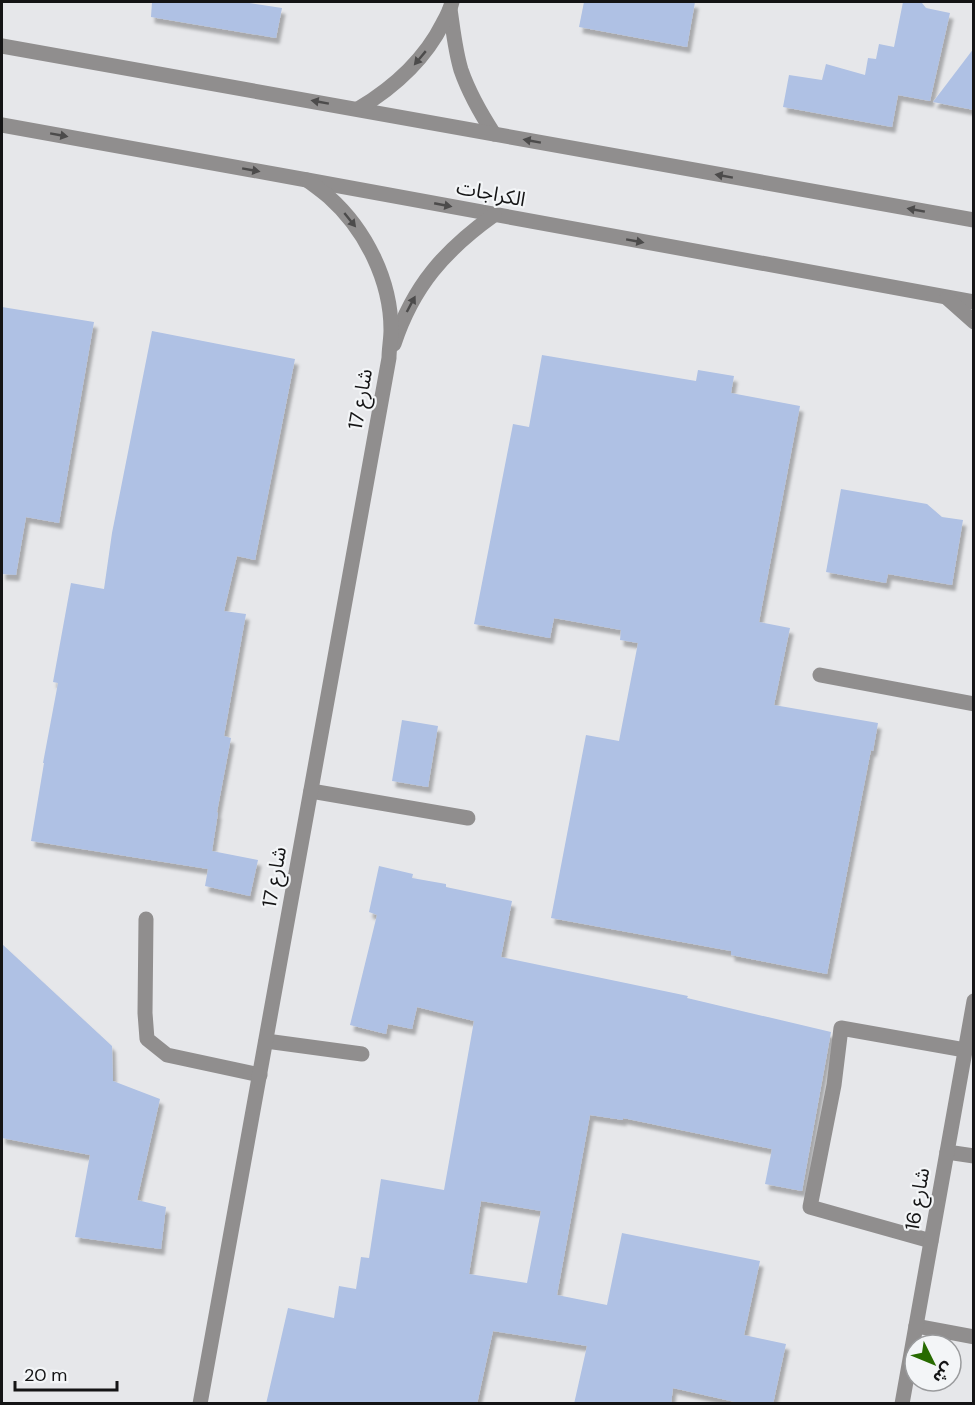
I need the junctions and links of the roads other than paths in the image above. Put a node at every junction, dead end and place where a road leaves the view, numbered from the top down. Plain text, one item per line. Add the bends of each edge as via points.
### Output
1 (451, 5) edge
2 (2, 46) edge
3 (358, 109) junction
4 (2, 125) edge
5 (494, 134) junction
6 (307, 180) junction
7 (494, 215) junction
8 (974, 220) edge
9 (947, 298) junction
10 (974, 302) edge
11 (974, 322) edge
12 (389, 358) junction
13 (820, 675) dead end
14 (974, 704) edge
15 (311, 791) junction
16 (468, 818) dead end
17 (146, 919) dead end
18 (974, 1001) edge
19 (266, 1041) junction
20 (965, 1050) junction
21 (362, 1054) dead end
22 (260, 1075) junction
23 (946, 1152) junction
24 (974, 1156) edge
25 (931, 1241) junction
26 (916, 1326) junction
27 (974, 1337) edge
28 (200, 1404) edge
29 (902, 1404) edge

1 -> 3 street via 440,30 411,69
1 - 5 street via 461,70
3 -> 2 street
3 - 5 street
4 -> 6 street, الكراجات
8 -> 5 street
6 -> 7 street, الكراجات
6 -> 12 street, شارع 17 via 351,220 380,271 391,329
7 -> 9 street, الكراجات
12 -> 7 street, شارع 17 via 411,302 428,277 447,253
9 - 10 street, الكراجات
9 - 11 street
12 - 15 street, شارع 17
13 - 14 street
15 - 16 street
15 - 19 street, شارع 17
17 - 22 street via 147,1039 167,1055
18 - 20 street, شارع 16
19 - 21 street
19 - 22 street, شارع 17
20 - 23 street, شارع 16
20 - 25 street via 841,1028 810,1208
22 - 28 street, شارع 17
23 - 24 street
23 - 25 street, شارع 16
25 - 26 street, شارع 16
26 - 27 street
26 - 29 street, شارع 16

